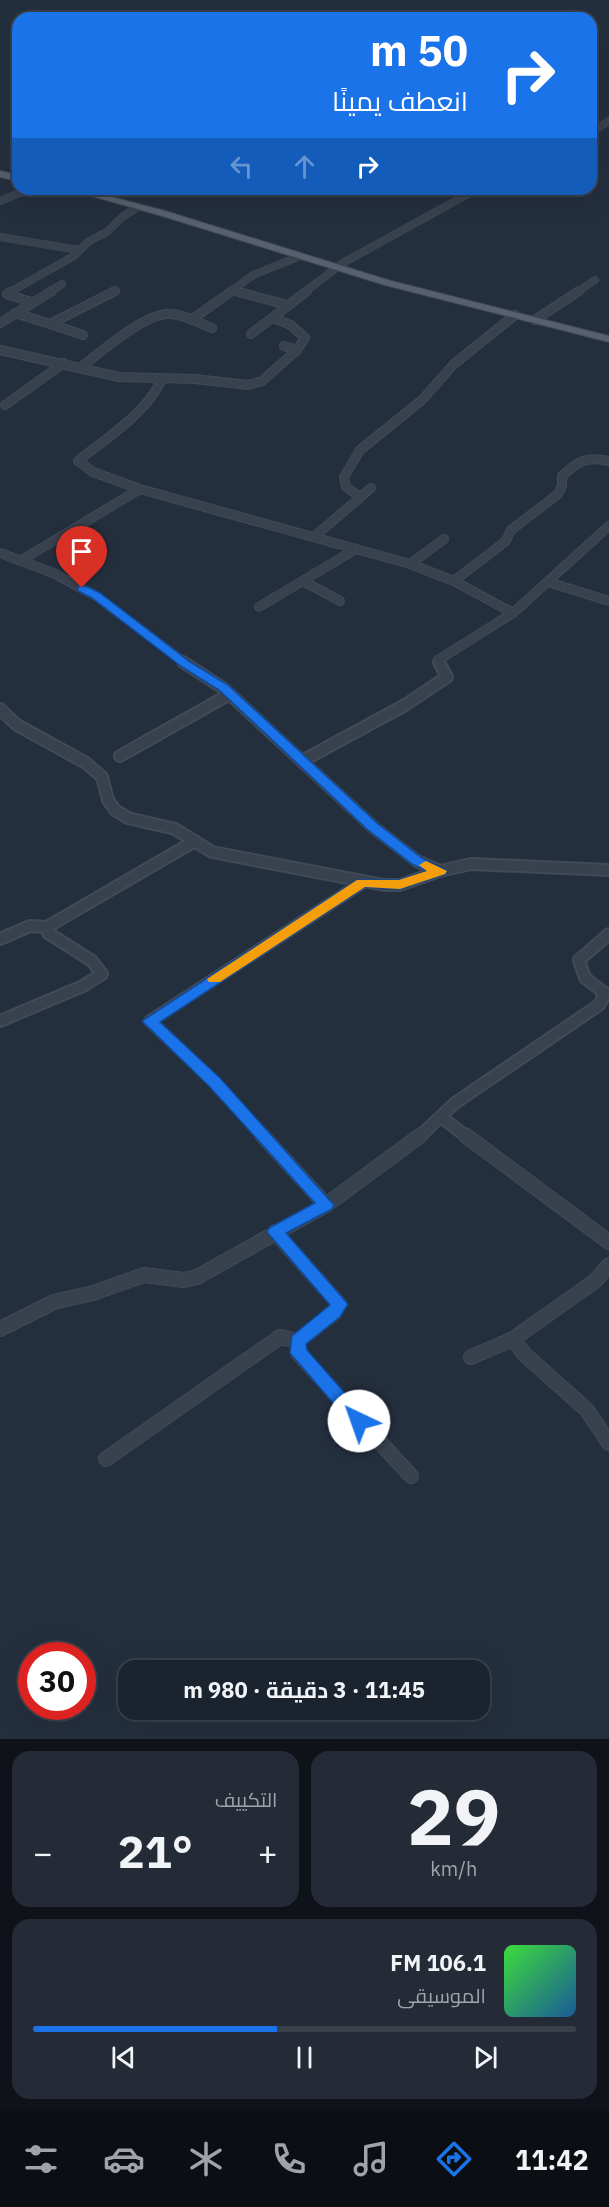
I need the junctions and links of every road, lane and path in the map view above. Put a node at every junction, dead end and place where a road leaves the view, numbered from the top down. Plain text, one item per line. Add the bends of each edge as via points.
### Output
1 (14, 195) edge
2 (93, 195) edge
3 (112, 195) edge
4 (466, 195) edge
5 (0, 201) edge
6 (138, 207) junction
7 (0, 237) edge
8 (273, 246) junction
9 (79, 250) junction
10 (298, 257) junction
11 (339, 266) junction
12 (595, 280) dead end
13 (62, 284) dead end
14 (115, 291) dead end
15 (235, 291) junction
16 (31, 302) junction
17 (287, 305) junction
18 (15, 313) junction
19 (515, 315) junction
20 (273, 318) junction
21 (537, 319) junction
22 (191, 320) junction
23 (0, 323) edge
24 (50, 324) junction
25 (212, 328) dead end
26 (251, 334) dead end
27 (609, 334) edge
28 (83, 335) dead end
29 (609, 339) edge
30 (284, 346) dead end
31 (0, 350) edge
32 (297, 350) junction
33 (64, 363) junction
34 (80, 368) junction
35 (162, 379) junction
36 (5, 405) dead end
37 (609, 461) edge
38 (371, 488) dead end
39 (140, 489) junction
40 (360, 497) junction
41 (609, 526) edge
42 (314, 537) junction
43 (444, 539) dead end
44 (356, 549) junction
45 (0, 553) edge
46 (20, 561) junction
47 (410, 564) junction
48 (303, 581) junction
49 (454, 581) junction
50 (548, 582) junction
51 (607, 597) edge
52 (340, 601) dead end
53 (259, 608) dead end
54 (513, 613) junction
55 (230, 694) junction
56 (0, 709) edge
57 (120, 756) dead end
58 (302, 761) junction
59 (195, 841) junction
60 (609, 870) edge
61 (440, 871) junction
62 (362, 883) junction
63 (47, 927) junction
64 (609, 934) edge
65 (0, 939) edge
66 (605, 994) edge
67 (0, 1021) edge
68 (441, 1117) junction
69 (326, 1205) junction
70 (275, 1232) junction
71 (609, 1242) edge
72 (609, 1265) edge
73 (0, 1329) edge
74 (513, 1339) junction
75 (298, 1341) junction
76 (471, 1357) dead end
77 (609, 1443) edge
78 (106, 1459) dead end
79 (411, 1476) dead end

1 - 5 street
2 - 6 main road
3 - 8 main road
4 - 11 street
6 - 8 main road
6 - 9 street
7 - 9 street
8 - 10 main road
8 - 11 main road
9 - 16 street via 67,261 7,294
10 - 11 main road
10 - 15 street via 261,271
11 - 17 street
11 - 19 main road
11 - 21 main road
12 - 21 street
13 - 16 street
14 - 24 street
15 - 17 street
15 - 22 street
16 - 18 street
17 - 20 street
18 - 23 street
18 - 24 street
19 - 21 main road
19 - 40 street via 454,364 422,400 360,450 344,477 346,487
20 - 26 street
20 - 32 street via 301,332 305,338
21 - 27 main road
21 - 29 main road
22 - 25 street
22 - 34 street via 161,315
24 - 28 street
30 - 32 street
31 - 33 street
32 - 35 street via 252,385
33 - 34 street
33 - 36 street
34 - 35 street via 119,377
35 - 39 street via 160,387 143,405 78,461 93,472
37 - 49 street via 590,457 578,460 562,476 558,494
38 - 40 street
39 - 42 street
39 - 46 street
40 - 42 street
41 - 50 street
42 - 44 street
43 - 47 street
44 - 47 street
44 - 48 street
45 - 46 street
46 - 55 street via 96,596
47 - 49 street
48 - 52 street
48 - 53 street
49 - 54 street
50 - 51 street
50 - 54 street
54 - 58 street via 438,660 447,677 405,705
55 - 57 street
55 - 58 street
56 - 59 street via 17,725 86,763 102,777 108,800 121,815 175,829
58 - 61 street via 396,846
59 - 62 street via 213,852
59 - 63 street
60 - 61 street via 471,864
61 - 62 street via 400,885
62 - 69 street via 150,1021 214,1082
63 - 65 street via 30,926
63 - 67 street via 48,933 92,961 102,974
64 - 66 street via 579,960 581,973
66 - 68 street via 599,1005 454,1103
68 - 69 street via 410,1145
68 - 71 street
69 - 70 street
70 - 73 street via 194,1279 144,1275 54,1302
70 - 75 street via 339,1304
72 - 74 street via 595,1281
74 - 76 street
74 - 77 street via 587,1410
75 - 78 street via 280,1337
75 - 79 street via 298,1353

